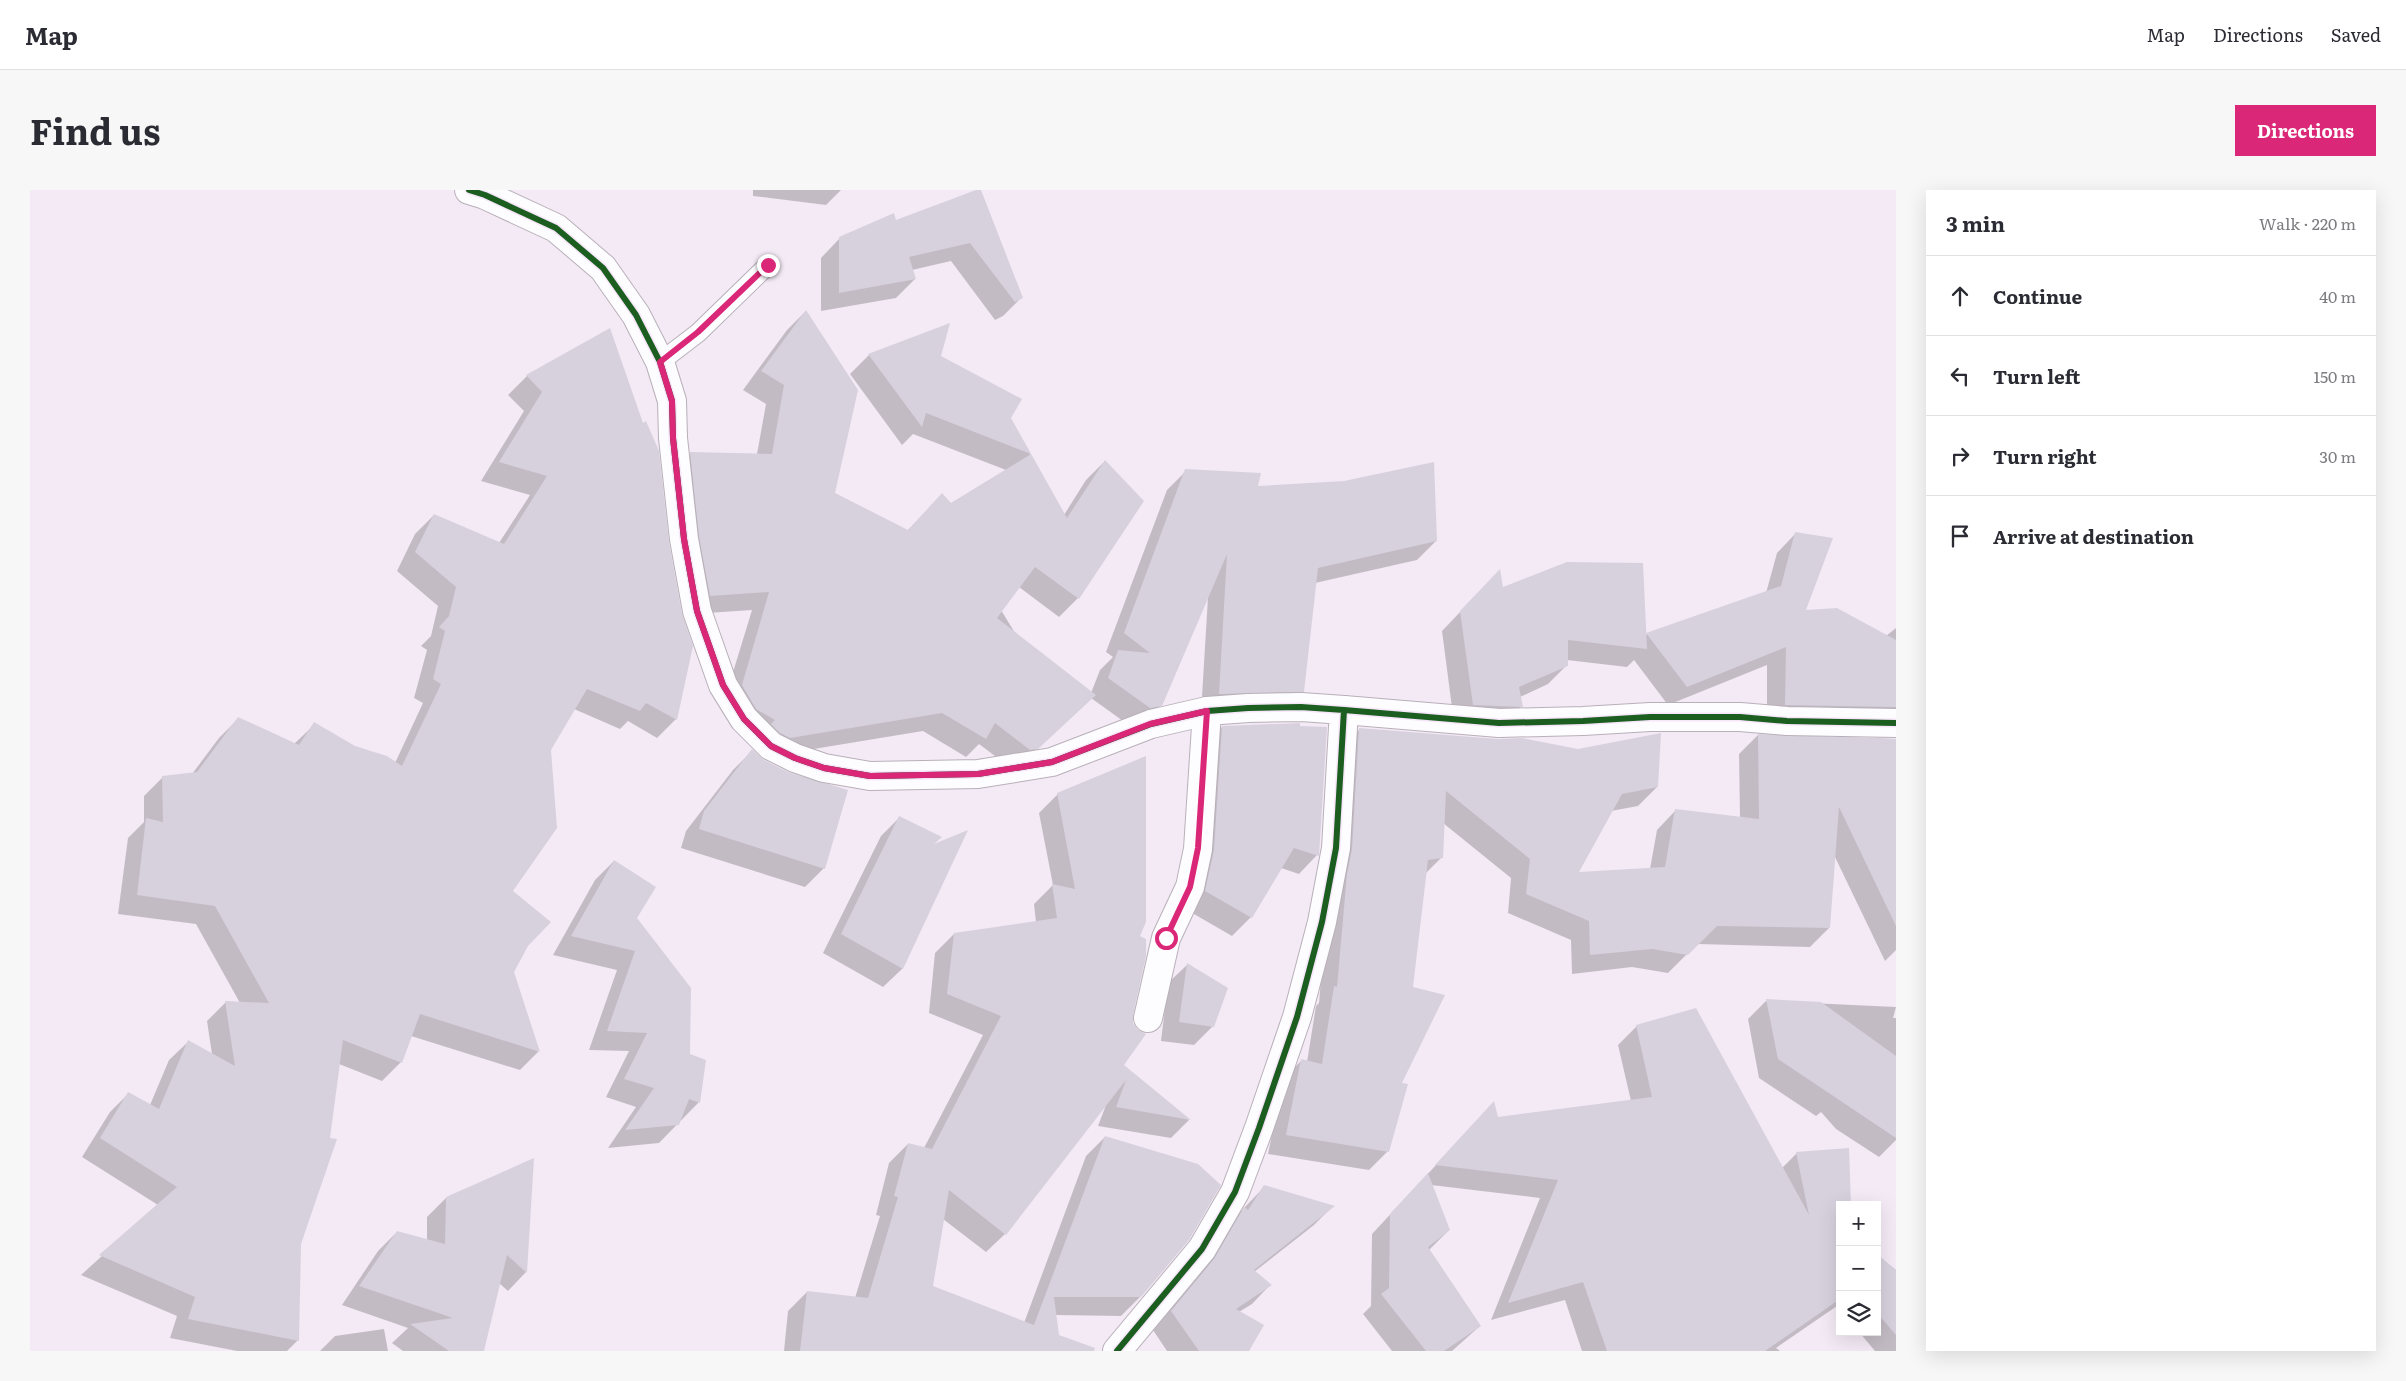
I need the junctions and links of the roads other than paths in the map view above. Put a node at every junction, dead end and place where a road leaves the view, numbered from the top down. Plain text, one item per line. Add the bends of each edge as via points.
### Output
1 (469, 190) edge
2 (768, 265) dead end
3 (660, 362) junction
4 (1344, 710) junction
5 (1207, 711) junction
6 (1896, 723) edge
7 (1148, 1018) dead end
8 (1117, 1351) edge

1 - 3 street via 556,228 603,268 636,315
2 - 3 lane via 698,332
3 - 5 street via 672,401 684,539 697,611 723,685 744,719 771,746 824,768 870,776 978,774 1052,762 1150,724
4 - 5 street via 1301,707
4 - 6 street via 1499,723 1740,717
4 - 8 street via 1336,848 1322,922 1297,1017 1259,1128 1235,1192 1202,1249
5 - 7 street via 1198,848 1190,887 1166,938

